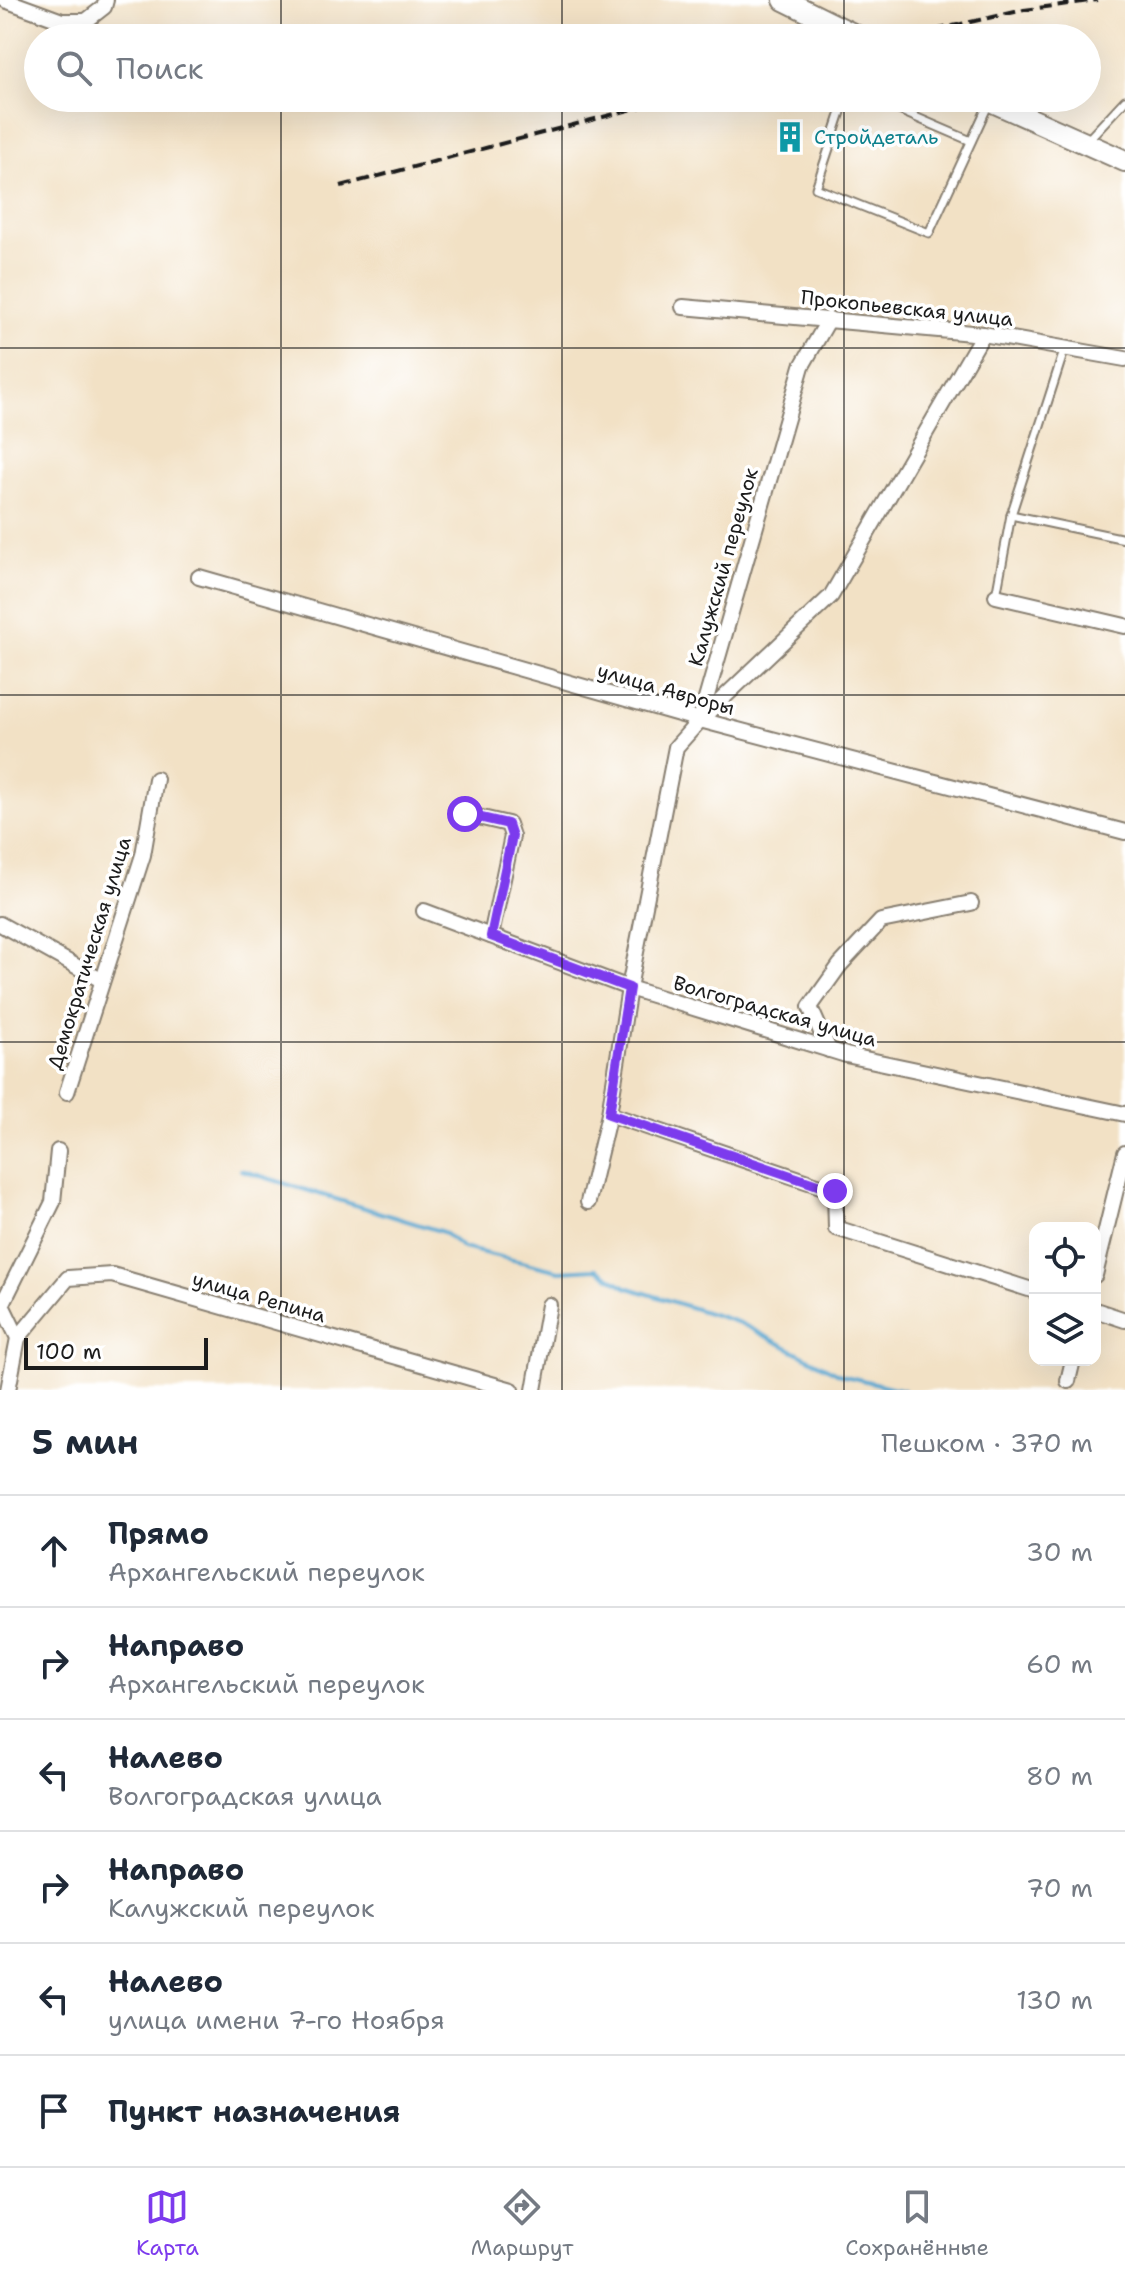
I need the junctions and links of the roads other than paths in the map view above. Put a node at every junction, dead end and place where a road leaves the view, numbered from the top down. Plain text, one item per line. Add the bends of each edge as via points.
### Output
1 (5, 0) edge
2 (106, 0) edge
3 (784, 0) edge
4 (833, 24) edge
5 (1125, 100) edge
6 (841, 112) edge
7 (904, 112) edge
8 (982, 112) edge
9 (1015, 112) edge
10 (971, 141) junction
11 (1084, 144) junction
12 (1125, 161) edge
13 (683, 307) dead end
14 (829, 319) junction
15 (983, 334) junction
16 (1065, 348) junction
17 (1125, 359) edge
18 (1011, 515) junction
19 (1125, 539) edge
20 (199, 577) dead end
21 (996, 596) joint
22 (1125, 626) edge
23 (700, 720) junction
24 (156, 779) dead end
25 (465, 814) dead end
26 (1125, 832) edge
27 (971, 903) dead end
28 (424, 911) dead end
29 (0, 924) edge
30 (491, 936) junction
31 (101, 980) junction
32 (629, 988) junction
33 (829, 1050) junction
34 (67, 1092) dead end
35 (609, 1114) junction
36 (1125, 1114) edge
37 (58, 1151) dead end
38 (1125, 1153) edge
39 (588, 1202) dead end
40 (1101, 1251) edge
41 (1029, 1289) edge
42 (1, 1305) edge
43 (549, 1305) dead end
44 (1101, 1312) edge
45 (1125, 1320) edge
46 (18, 1338) junction
47 (1072, 1366) edge
48 (1068, 1381) dead end
49 (8, 1390) edge
50 (512, 1390) edge
51 (534, 1390) edge

1 - 2 street via 62,21 86,21
3 - 4 main road
5 - 11 lane
6 - 10 lane via 816,188 929,233
7 - 10 lane
8 - 10 lane
9 - 11 main road
11 - 12 main road
13 - 14 street, Прокопьевская улица
14 - 15 street, Прокопьевская улица
14 - 23 street, Калужский переулок via 802,366
15 - 16 street, Прокопьевская улица
15 - 23 street via 831,596
16 - 17 street, Прокопьевская улица
16 - 18 lane
18 - 19 lane
18 - 21 lane
20 - 23 street, улица Авроры
21 - 22 street
23 - 26 street, улица Авроры
23 - 32 street, Калужский переулок via 676,747
24 - 31 street, Демократическая улица via 143,855
25 - 30 street via 508,824 512,836
27 - 33 street via 881,921 810,1007
28 - 30 street, Волгоградская улица
29 - 31 street
30 - 32 street, Волгоградская улица
31 - 34 street, Демократическая улица
32 - 33 street, Волгоградская улица
32 - 35 street, Калужский переулок
33 - 36 street, Волгоградская улица
35 - 39 street, Калужский переулок
35 - 41 street via 835,1191 836,1228
37 - 42 street via 53,1202
38 - 40 street
42 - 46 street
43 - 51 street
44 - 45 street
46 - 49 street
46 - 50 street, улица Репина via 68,1278 112,1275
47 - 48 street

